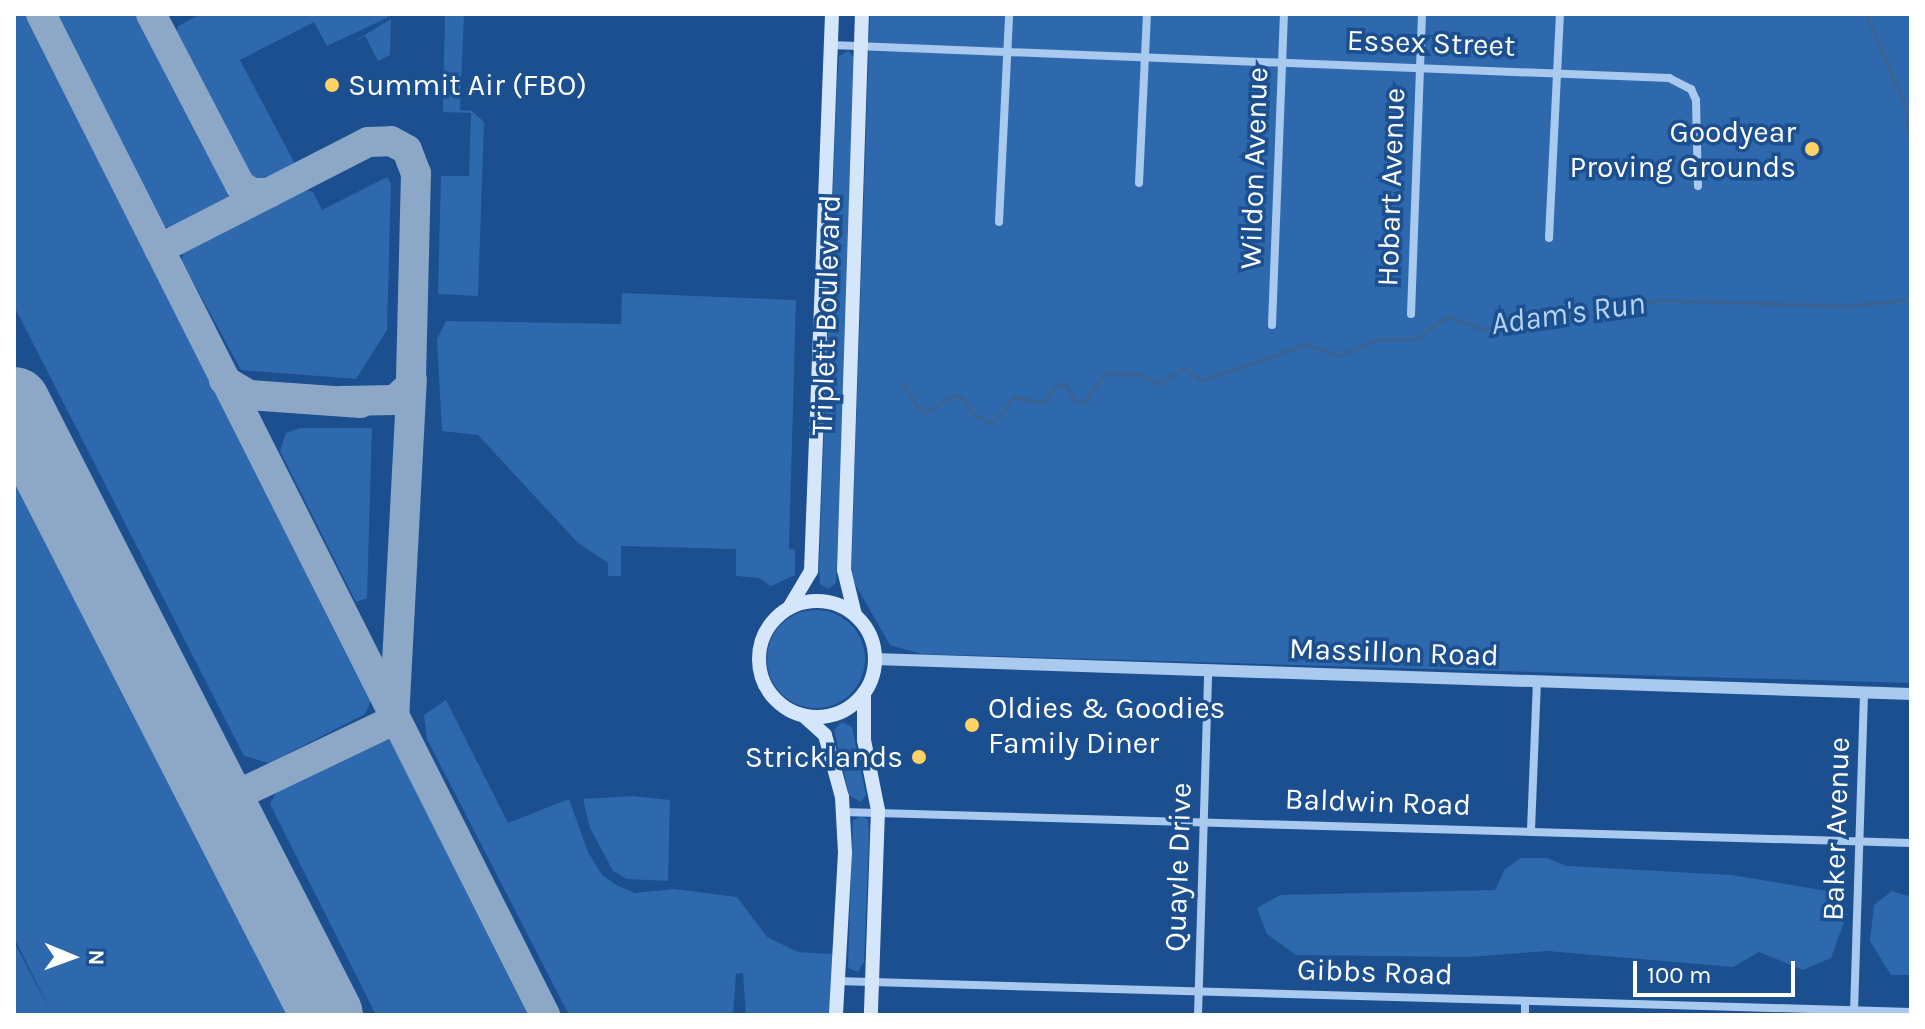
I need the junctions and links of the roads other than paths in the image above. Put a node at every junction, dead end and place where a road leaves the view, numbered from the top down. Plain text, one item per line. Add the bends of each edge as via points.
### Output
1 (832, 14) edge
2 (862, 14) edge
3 (1009, 14) edge
4 (1147, 14) edge
5 (1284, 14) edge
6 (1422, 14) edge
7 (1560, 14) edge
8 (831, 45) junction
9 (861, 46) junction
10 (1006, 50) junction
11 (1145, 55) junction
12 (1283, 61) junction
13 (1419, 66) junction
14 (1558, 74) junction
15 (1139, 183) dead end
16 (1698, 186) dead end
17 (999, 222) dead end
18 (1549, 238) dead end
19 (1411, 314) dead end
20 (1272, 325) dead end
21 (789, 608) junction
22 (855, 615) junction
23 (875, 659) junction
24 (1208, 672) junction
25 (1537, 682) junction
26 (864, 693) junction
27 (1864, 693) junction
28 (1911, 694) edge
29 (804, 716) junction
30 (878, 810) junction
31 (843, 812) junction
32 (1203, 821) junction
33 (1531, 830) junction
34 (1860, 841) junction
35 (1911, 843) edge
36 (837, 981) junction
37 (873, 981) junction
38 (1199, 989) junction
39 (1525, 1001) junction
40 (1854, 1012) edge
41 (1911, 1012) edge
42 (836, 1015) edge
43 (871, 1015) edge
44 (1198, 1015) edge
45 (1525, 1015) edge

1 - 8 main road, Triplett Boulevard
2 - 9 main road, Triplett Boulevard
3 - 10 street
4 - 11 street
5 - 12 street, Wildon Avenue
6 - 13 street, Hobart Avenue
7 - 14 street
8 - 9 street, Essex Street
8 - 21 main road, Triplett Boulevard via 811,566 804,588
9 - 10 street, Essex Street
9 - 22 main road, Triplett Boulevard via 844,570
10 - 11 street, Essex Street
10 - 17 street
11 - 12 street, Essex Street
11 - 15 street
12 - 13 street, Essex Street
12 - 20 street, Wildon Avenue
13 - 14 street, Essex Street
13 - 19 street, Hobart Avenue
14 - 16 street, Essex Street via 1652,76 1691,89 1697,113
14 - 18 street
21 - 22 main road via 823,601
21 - 29 main road via 765,632 759,666 772,697
22 - 23 main road via 870,635
23 - 24 street, Massillon Road
23 - 26 main road
24 - 25 street, Massillon Road
24 - 32 street, Quayle Drive
25 - 27 street, Massillon Road
25 - 33 street
26 - 29 main road via 842,712
26 - 30 main road via 864,740
27 - 28 street, Massillon Road
27 - 34 street, Baker Avenue
29 - 31 main road via 825,735 835,760
30 - 31 street, Baldwin Road
30 - 32 street, Baldwin Road
30 - 37 main road
31 - 36 main road
32 - 33 street, Baldwin Road
32 - 38 street, Quayle Drive
33 - 34 street, Baldwin Road
34 - 35 street, Baldwin Road
34 - 40 street, Baker Avenue
36 - 37 street, Gibbs Road
36 - 42 main road
37 - 38 street, Gibbs Road
37 - 43 main road
38 - 39 street, Gibbs Road
38 - 44 street, Quayle Drive
39 - 40 street, Gibbs Road
39 - 45 street
40 - 41 street, Gibbs Road

